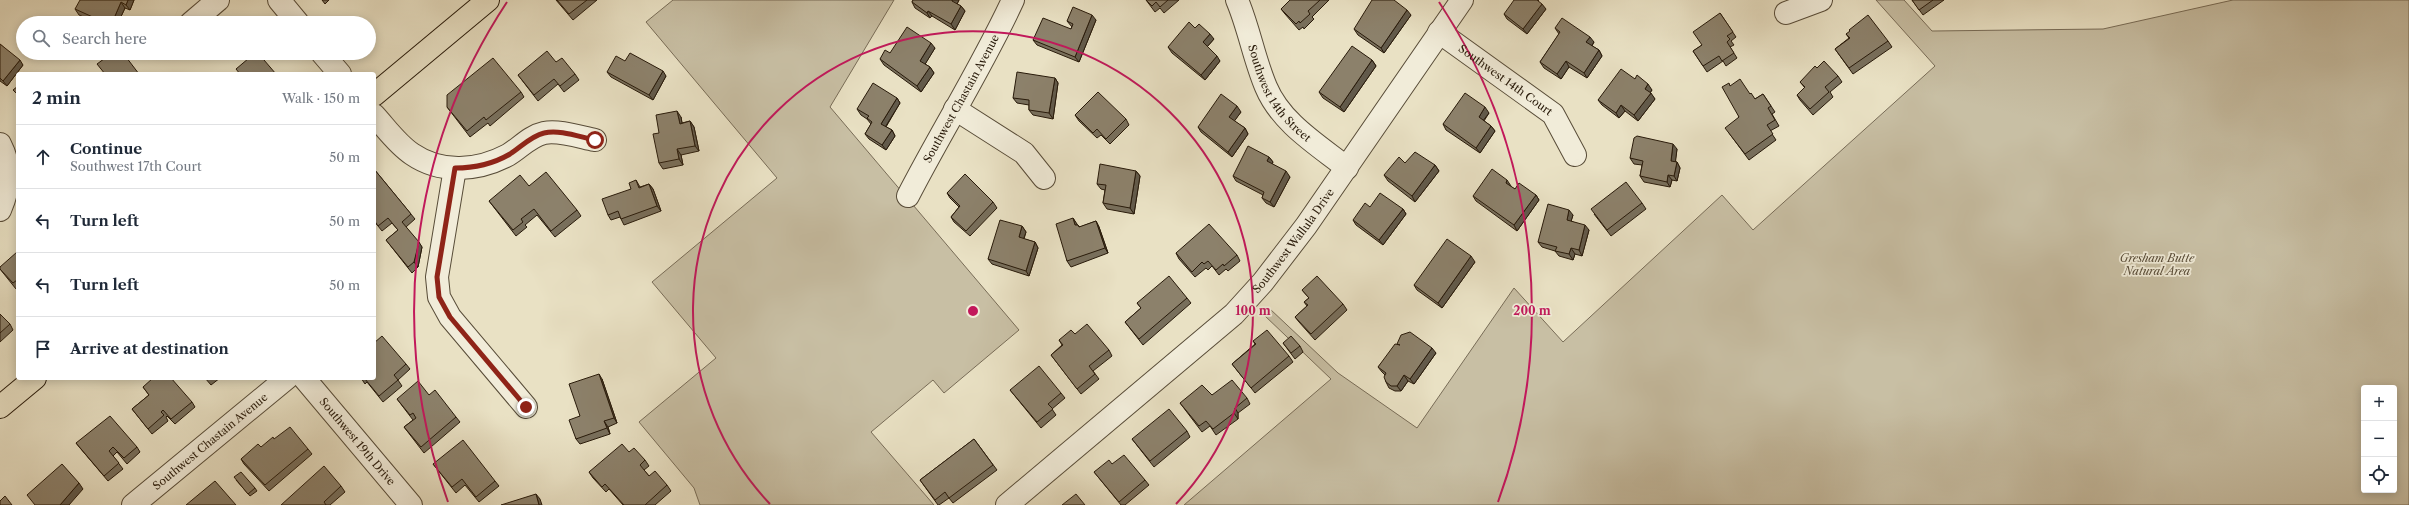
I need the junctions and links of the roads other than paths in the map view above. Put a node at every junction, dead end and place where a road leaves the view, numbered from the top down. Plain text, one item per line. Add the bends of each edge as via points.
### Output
1 (218, 0) edge
2 (279, 0) edge
3 (488, 0) edge
4 (1013, 0) edge
5 (1237, 0) edge
6 (1462, 0) edge
7 (1791, 0) edge
8 (1821, 0) edge
9 (199, 16) edge
10 (292, 16) edge
11 (1439, 32) junction
12 (328, 60) edge
13 (338, 72) edge
14 (376, 93) edge
15 (955, 110) junction
16 (376, 117) edge
17 (595, 140) dead end
18 (0, 144) edge
19 (1575, 155) dead end
20 (455, 168) junction
21 (1347, 168) junction
22 (1044, 178) dead end
23 (908, 196) dead end
24 (0, 210) edge
25 (33, 380) edge
26 (285, 380) edge
27 (306, 380) edge
28 (0, 407) edge
29 (526, 407) dead end
30 (133, 505) edge
31 (411, 505) edge
32 (1007, 505) edge

1 - 9 street
2 - 10 street
3 - 14 main road
4 - 15 street, Southwest Chastain Avenue
5 - 21 street, Southwest 14th Street via 1266,89 1299,131
6 - 11 street, Southwest Wallula Drive
7 - 8 street via 1786,13
11 - 19 street, Southwest 14th Court via 1553,114
11 - 21 street, Southwest Wallula Drive
12 - 13 street
15 - 22 street via 1024,153
15 - 23 street, Southwest Chastain Avenue
16 - 20 street via 397,142 413,154 429,162
17 - 20 street via 544,133 529,139 494,162 474,168
18 - 24 street via 8,171 9,189
20 - 29 street via 437,277 439,297 450,317
21 - 32 street, Southwest Wallula Drive via 1277,265 1234,314
25 - 28 main road
26 - 30 street, Southwest Chastain Avenue
27 - 31 street, Southwest 19th Drive

